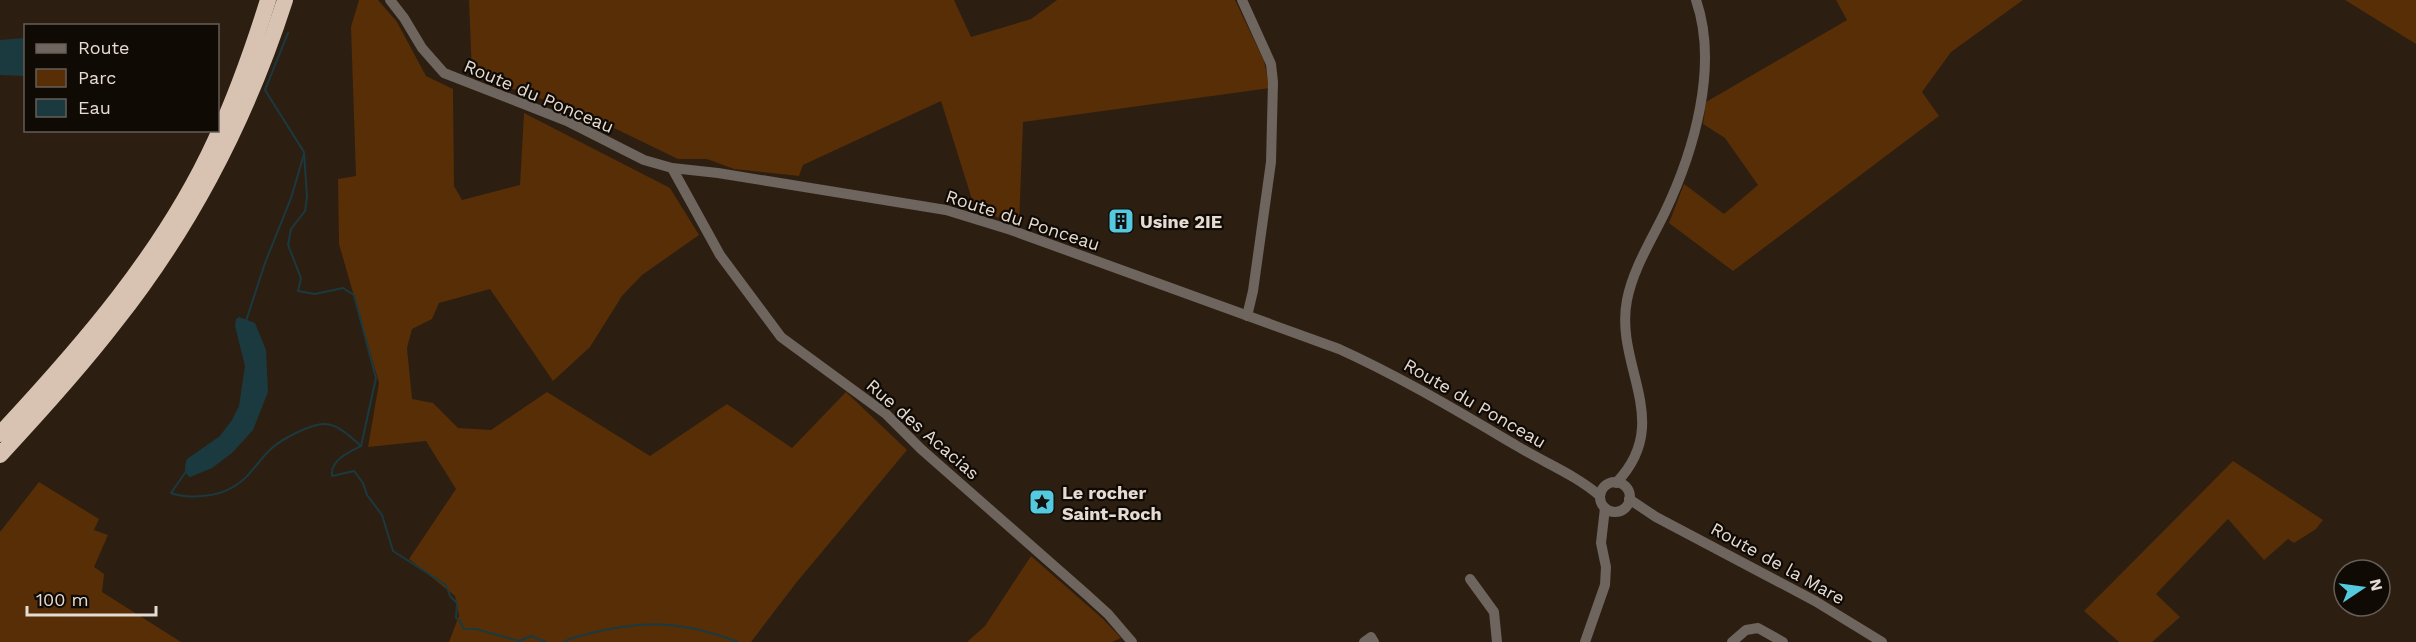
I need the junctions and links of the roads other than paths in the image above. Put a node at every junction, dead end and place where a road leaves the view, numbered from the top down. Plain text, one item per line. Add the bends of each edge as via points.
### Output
1 (268, 0) edge
2 (285, 0) edge
3 (390, 0) edge
4 (1242, 0) edge
5 (1696, 0) edge
6 (219, 131) edge
7 (219, 132) edge
8 (672, 168) junction
9 (1247, 316) junction
10 (0, 434) edge
11 (0, 455) edge
12 (1617, 496) junction
13 (1602, 534) junction
14 (1470, 579) dead end
15 (1132, 642) edge
16 (1364, 642) edge
17 (1374, 642) edge
18 (1497, 642) edge
19 (1584, 642) edge
20 (1732, 642) edge
21 (1783, 642) edge
22 (1882, 642) edge

1 - 6 highway
2 - 11 highway via 248,99 197,201 117,320
3 - 8 street, Route du Ponceau via 444,74 567,121 644,160
4 - 9 street via 1271,64 1274,82 1271,162
5 - 12 street via 1704,36 1703,90 1686,157 1670,201 1630,282 1625,308 1626,335 1644,417 1635,458
7 - 10 highway via 181,204 109,310
8 - 9 street, Route du Ponceau via 946,210
8 - 15 street, Rue des Acacias via 720,255 781,337 886,414 1086,594
9 - 12 street, Route du Ponceau via 1386,370 1535,457
12 - 13 street
12 - 13 street via 1605,508
12 - 22 street, Route de la Mare via 1815,601
13 - 19 street via 1605,585
14 - 18 street via 1494,612
16 - 17 street via 1371,637
20 - 21 street via 1746,630 1758,628

